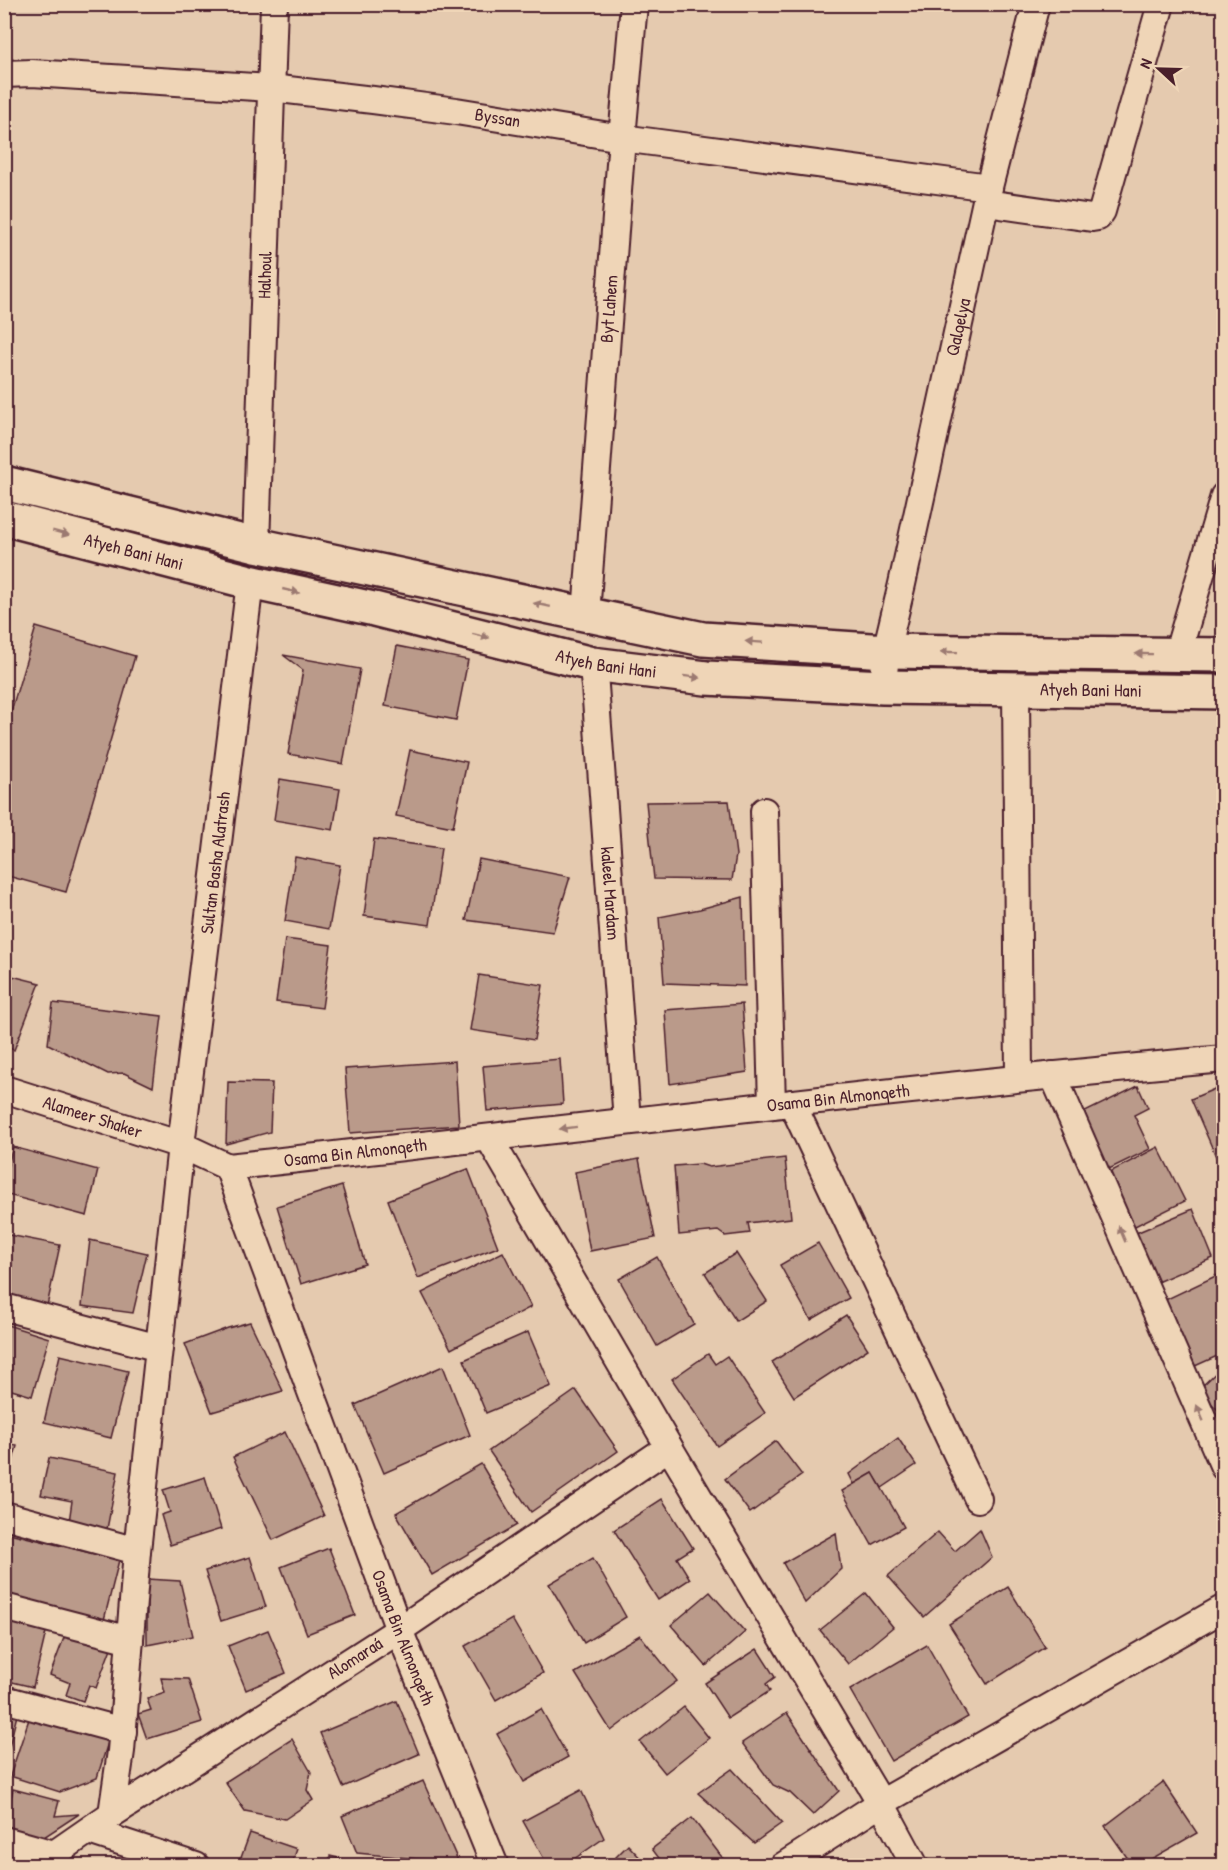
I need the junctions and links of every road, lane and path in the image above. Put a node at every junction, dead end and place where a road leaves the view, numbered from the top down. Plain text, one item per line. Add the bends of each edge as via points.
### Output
1 (274, 4) edge
2 (634, 4) edge
3 (1036, 4) edge
4 (1161, 4) edge
5 (4, 74) edge
6 (271, 88) junction
7 (622, 138) junction
8 (988, 195) junction
9 (4, 483) edge
10 (1224, 496) edge
11 (4, 518) edge
12 (256, 545) junction
13 (250, 582) junction
14 (586, 614) junction
15 (886, 651) junction
16 (1177, 655) junction
17 (1224, 656) edge
18 (592, 664) junction
19 (883, 687) junction
20 (1016, 689) junction
21 (1224, 692) edge
22 (764, 811) dead end
23 (1224, 1059) edge
24 (1053, 1075) junction
25 (1019, 1078) junction
26 (4, 1089) edge
27 (782, 1104) junction
28 (627, 1121) junction
29 (489, 1138) junction
30 (181, 1145) junction
31 (228, 1167) junction
32 (4, 1307) edge
33 (159, 1348) junction
34 (669, 1447) junction
35 (1224, 1467) edge
36 (978, 1499) dead end
37 (4, 1515) edge
38 (137, 1551) junction
39 (4, 1607) edge
40 (1224, 1608) edge
41 (399, 1630) junction
42 (130, 1640) junction
43 (4, 1699) edge
44 (123, 1731) junction
45 (880, 1803) junction
46 (112, 1814) junction
47 (89, 1831) junction
48 (4, 1840) edge
49 (45, 1860) edge
50 (196, 1866) edge
51 (495, 1866) edge
52 (783, 1866) edge
53 (915, 1866) edge

1 - 6 street, Halhoul
2 - 7 street, Byt Lahem
3 - 8 street, Qalqelya
4 - 8 street, Byssan via 1098,217
5 - 6 street, Byssan
6 - 7 street, Byssan via 456,111
6 - 12 street, Halhoul
7 - 8 street, Byssan
7 - 14 street, Byt Lahem
8 - 15 street, Qalqelya
9 - 12 main road
10 - 16 street
11 -> 13 main road, Atyeh Bani Hani
14 -> 12 main road
13 -> 18 main road, Atyeh Bani Hani
13 - 30 street, Sultan Basha Alatrash
15 -> 14 main road via 703,639
16 -> 15 main road
15 - 19 street, Qalqelya
16 - 17 main road
18 -> 19 main road, Atyeh Bani Hani via 706,678
18 - 28 street, kaleel Mardam
19 - 20 main road, Atyeh Bani Hani
20 - 21 main road, Atyeh Bani Hani
20 - 25 street
22 - 27 street
23 - 24 street, Osama Bin Almonqeth
24 - 25 street, Osama Bin Almonqeth
35 -> 24 street
25 - 27 street, Osama Bin Almonqeth
26 - 30 street, Alameer Shaker
27 - 28 street, Osama Bin Almonqeth
27 - 36 street
28 -> 29 street, Osama Bin Almonqeth
29 - 31 street, Osama Bin Almonqeth
29 - 34 street
30 - 31 street, Alameer Shaker
30 - 33 street, Sultan Basha Alatrash
31 - 41 street, Osama Bin Almonqeth
32 - 33 street
33 - 38 street, Sultan Basha Alatrash
34 - 41 street, Alomaraá
34 - 45 street
37 - 38 street
38 - 42 street, Sultan Basha Alatrash
39 - 42 street
40 - 45 street
41 - 46 street, Alomaraá
41 - 51 street, Osama Bin Almonqeth
42 - 44 street, Sultan Basha Alatrash
43 - 44 street
44 - 46 street, Sultan Basha Alatrash
45 - 52 street
45 - 53 street
46 - 47 street, Alomaraá
47 - 49 street, Alomaraá
47 - 50 street
48 - 49 street

